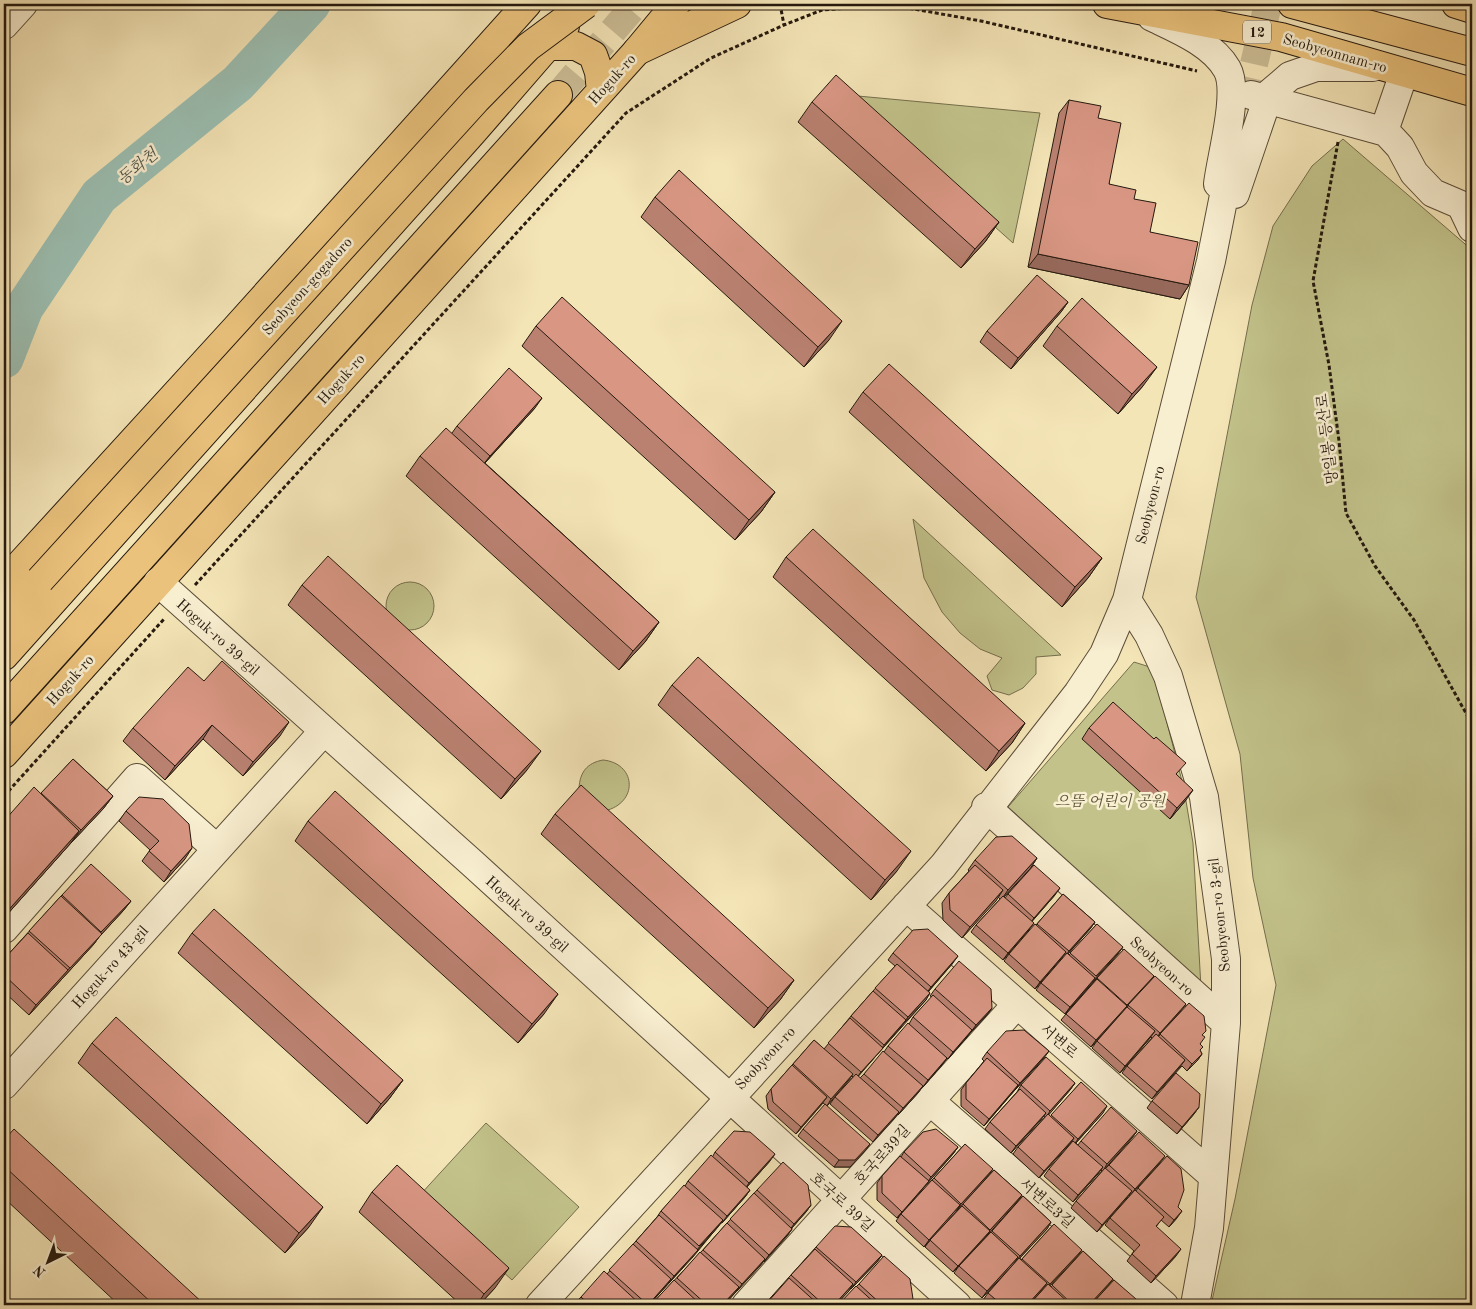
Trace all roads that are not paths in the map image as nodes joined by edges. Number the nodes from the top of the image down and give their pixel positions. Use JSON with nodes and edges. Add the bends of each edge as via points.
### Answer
{"nodes":[{"id":1,"x":23,"y":4,"type":"edge"},
{"id":2,"x":527,"y":4,"type":"edge"},
{"id":3,"x":585,"y":4,"type":"edge"},
{"id":4,"x":676,"y":4,"type":"edge"},
{"id":5,"x":737,"y":4,"type":"edge"},
{"id":6,"x":1107,"y":4,"type":"edge"},
{"id":7,"x":1292,"y":4,"type":"edge"},
{"id":8,"x":1456,"y":4,"type":"edge"},
{"id":9,"x":1472,"y":10,"type":"edge"},
{"id":10,"x":1139,"y":11,"type":"junction"},
{"id":11,"x":4,"y":25,"type":"edge"},
{"id":12,"x":548,"y":46,"type":"junction"},
{"id":13,"x":637,"y":52,"type":"junction"},
{"id":14,"x":1472,"y":52,"type":"edge"},
{"id":15,"x":1395,"y":70,"type":"junction"},
{"id":16,"x":601,"y":91,"type":"junction"},
{"id":17,"x":1472,"y":92,"type":"edge"},
{"id":18,"x":558,"y":95,"type":"tunnel mouth"},
{"id":19,"x":1268,"y":98,"type":"junction"},
{"id":20,"x":1230,"y":104,"type":"junction"},
{"id":21,"x":1385,"y":131,"type":"junction"},
{"id":22,"x":1230,"y":165,"type":"tunnel mouth"},
{"id":23,"x":1472,"y":228,"type":"edge"},
{"id":24,"x":1211,"y":261,"type":"junction"},
{"id":25,"x":330,"y":292,"type":"junction"},
{"id":26,"x":237,"y":327,"type":"junction"},
{"id":27,"x":4,"y":582,"type":"edge"},
{"id":28,"x":158,"y":582,"type":"junction"},
{"id":29,"x":1127,"y":600,"type":"junction"},
{"id":30,"x":4,"y":621,"type":"edge"},
{"id":31,"x":4,"y":656,"type":"edge"},
{"id":32,"x":4,"y":710,"type":"edge"},
{"id":33,"x":323,"y":732,"type":"junction"},
{"id":34,"x":4,"y":754,"type":"edge"},
{"id":35,"x":986,"y":807,"type":"junction"},
{"id":36,"x":217,"y":849,"type":"junction"},
{"id":37,"x":906,"y":906,"type":"junction"},
{"id":38,"x":4,"y":929,"type":"edge"},
{"id":39,"x":1017,"y":1004,"type":"junction"},
{"id":40,"x":1226,"y":1023,"type":"junction"},
{"id":41,"x":4,"y":1085,"type":"edge"},
{"id":42,"x":728,"y":1098,"type":"junction"},
{"id":43,"x":930,"y":1101,"type":"junction"},
{"id":44,"x":1213,"y":1176,"type":"junction"},
{"id":45,"x":840,"y":1201,"type":"junction"},
{"id":46,"x":942,"y":1300,"type":"edge"},
{"id":47,"x":540,"y":1305,"type":"edge"},
{"id":48,"x":746,"y":1305,"type":"edge"},
{"id":49,"x":1164,"y":1305,"type":"edge"},
{"id":50,"x":1195,"y":1305,"type":"edge"}],
"edges":[{"from":1,"to":11,"type":"street"},
{"from":2,"to":26,"type":"main road"},
{"from":3,"to":12,"type":"main road"},
{"from":3,"to":30,"type":"main road","name":"Seobyeon-gogadoro","bridge":true,"via":[[528,47],[476,100]]},
{"from":4,"to":13,"type":"main road","name":"Hoguk-ro"},
{"from":5,"to":13,"type":"main road"},
{"from":6,"to":10,"type":"main road","name":"Seobyeonnam-ro","number":"12"},
{"from":7,"to":14,"type":"main road"},
{"from":8,"to":9,"type":"main road"},
{"from":10,"to":15,"type":"main road","name":"Seobyeonnam-ro","number":"12","via":[[1281,37]]},
{"from":10,"to":20,"type":"street","via":[[1189,35],[1213,53],[1227,69],[1231,82]]},
{"from":12,"to":16,"type":"main road","via":[[576,46],[593,55]]},
{"from":12,"to":25,"type":"main road"},
{"from":13,"to":16,"type":"main road","name":"Hoguk-ro"},
{"from":15,"to":17,"type":"main road","name":"Seobyeonnam-ro","number":"12"},
{"from":15,"to":19,"type":"street","via":[[1356,66],[1316,67],[1290,76]]},
{"from":15,"to":21,"type":"street"},
{"from":16,"to":28,"type":"main road","name":"Hoguk-ro"},
{"from":18,"to":32,"type":"main road","name":"Hoguk-ro"},
{"from":19,"to":20,"type":"street","via":[[1242,95]]},
{"from":19,"to":21,"type":"street"},
{"from":19,"to":24,"type":"street"},
{"from":20,"to":24,"type":"street","via":[[1220,163]]},
{"from":21,"to":23,"type":"street","via":[[1400,147],[1414,173],[1433,193],[1461,205]]},
{"from":22,"to":24,"type":"street","name":"Seobyeon-ro"},
{"from":24,"to":29,"type":"street","name":"Seobyeon-ro"},
{"from":25,"to":26,"type":"main road"},
{"from":25,"to":31,"type":"main road"},
{"from":26,"to":27,"type":"main road"},
{"from":28,"to":33,"type":"street","name":"Hoguk-ro 39-gil"},
{"from":28,"to":34,"type":"main road","name":"Hoguk-ro"},
{"from":29,"to":35,"type":"street","name":"Seobyeon-ro","via":[[1104,654],[1078,692]]},
{"from":29,"to":40,"type":"street","name":"Seobyeon-ro 3-gil","via":[[1149,635],[1168,676],[1204,797],[1226,959]]},
{"from":33,"to":36,"type":"street"},
{"from":33,"to":42,"type":"street","name":"Hoguk-ro 39-gil","via":[[472,863]]},
{"from":35,"to":37,"type":"street","name":"Seobyeon-ro","via":[[943,866]]},
{"from":35,"to":40,"type":"street","name":"Seobyeon-ro"},
{"from":36,"to":38,"type":"street","via":[[137,778]]},
{"from":36,"to":41,"type":"street","name":"Hoguk-ro 43-gil"},
{"from":37,"to":39,"type":"street","name":"서변로"},
{"from":37,"to":42,"type":"street","name":"Seobyeon-ro"},
{"from":39,"to":43,"type":"street","name":"호국로39길"},
{"from":39,"to":44,"type":"street","name":"서변로"},
{"from":40,"to":44,"type":"street","name":"Seobyeon-ro 3-gil"},
{"from":42,"to":45,"type":"street","name":"호국로 39길"},
{"from":42,"to":47,"type":"street","name":"Seobyeon-ro"},
{"from":43,"to":45,"type":"street","name":"호국로39길"},
{"from":43,"to":49,"type":"street","name":"서변로3길"},
{"from":44,"to":50,"type":"street","name":"Seobyeon-ro 3-gil","via":[[1209,1228]]},
{"from":45,"to":46,"type":"street","name":"호국로 39길"},
{"from":45,"to":48,"type":"street","name":"호국로39길"}]}
